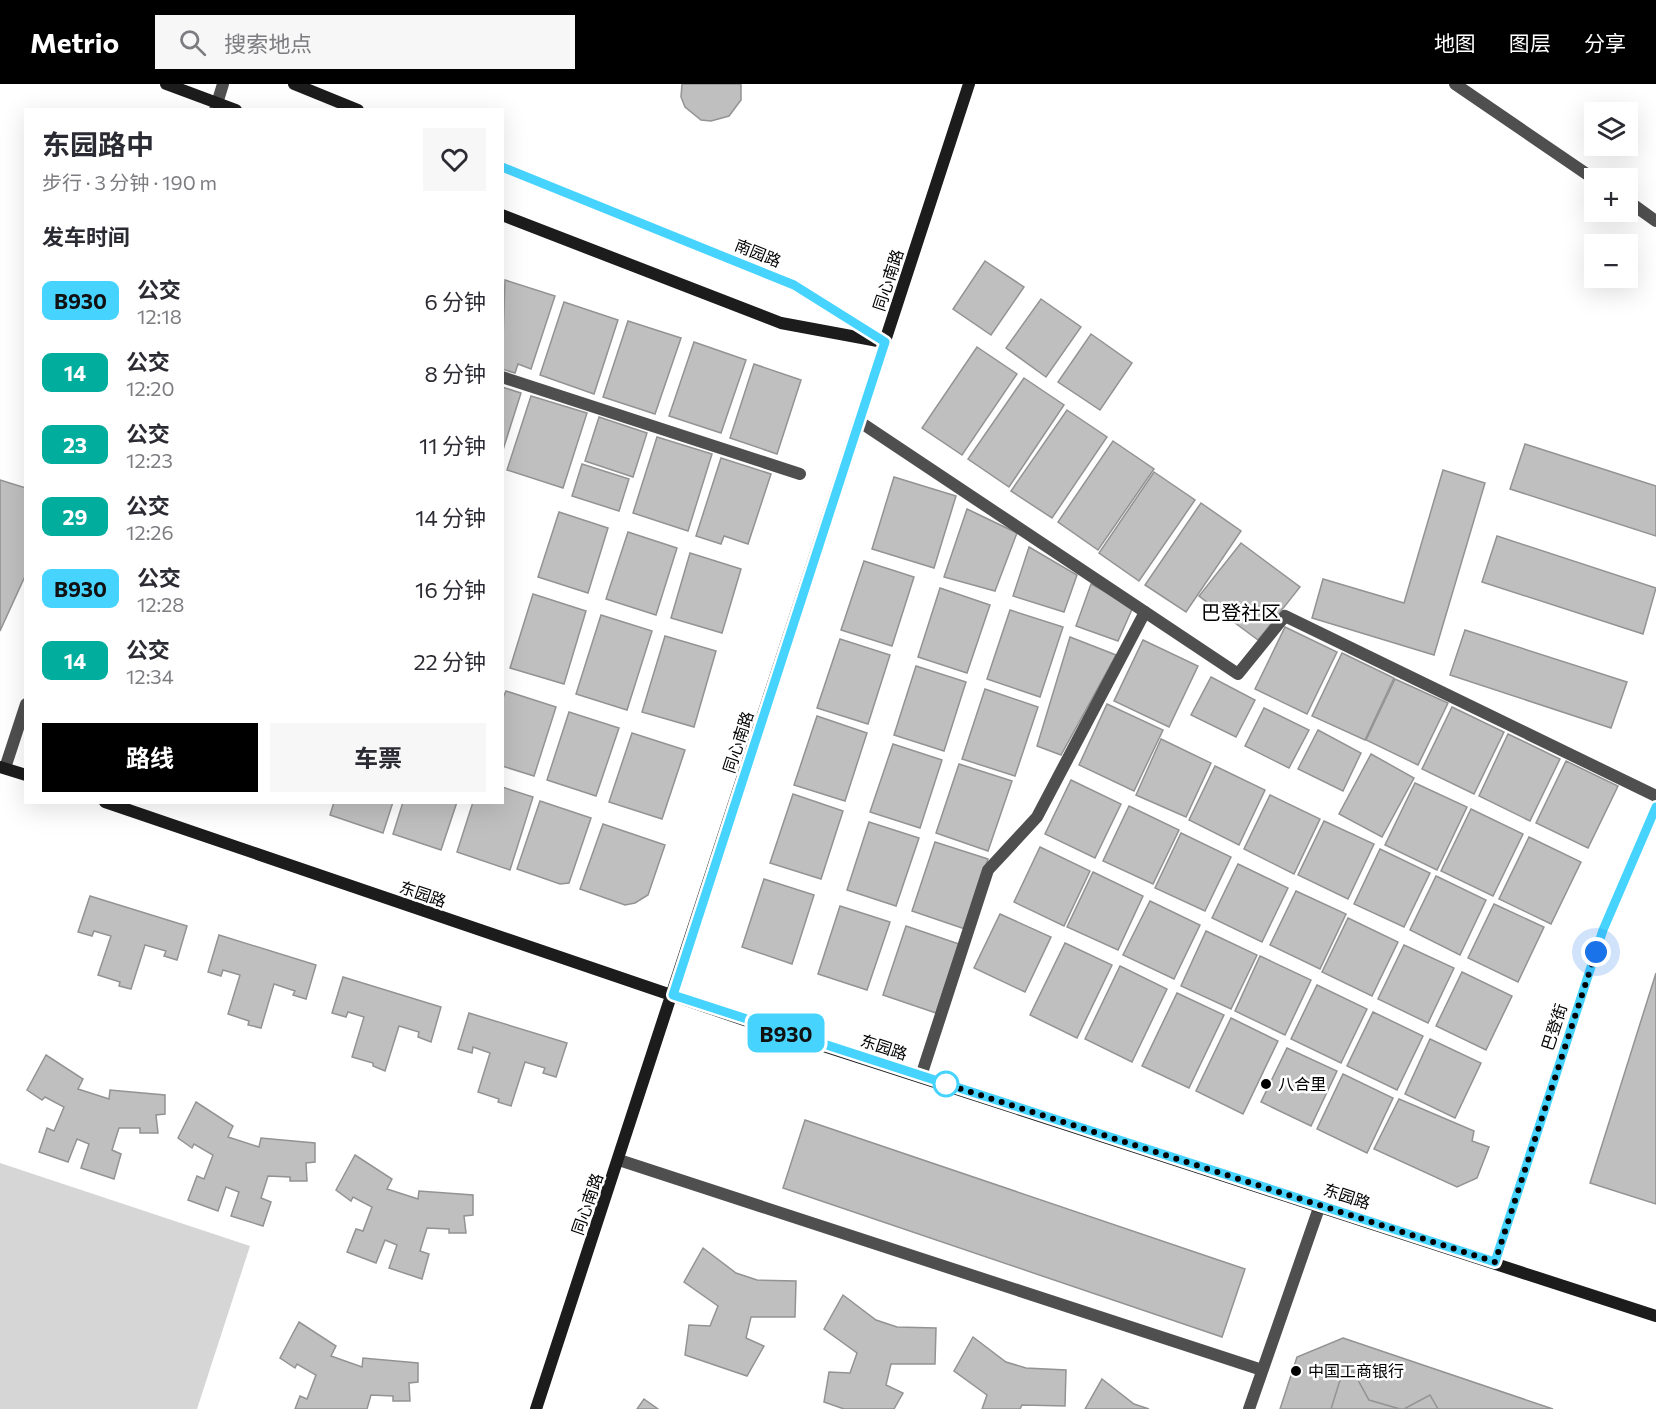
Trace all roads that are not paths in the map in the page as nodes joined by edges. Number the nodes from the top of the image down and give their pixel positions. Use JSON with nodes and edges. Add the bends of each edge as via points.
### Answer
{"nodes":[{"id":1,"x":166,"y":84,"type":"edge"},
{"id":2,"x":223,"y":84,"type":"edge"},
{"id":3,"x":294,"y":84,"type":"edge"},
{"id":4,"x":969,"y":84,"type":"edge"},
{"id":5,"x":1455,"y":84,"type":"edge"},
{"id":6,"x":216,"y":106,"type":"edge"},
{"id":7,"x":353,"y":108,"type":"edge"},
{"id":8,"x":504,"y":168,"type":"edge"},
{"id":9,"x":1584,"y":172,"type":"edge"},
{"id":10,"x":1638,"y":208,"type":"edge"},
{"id":11,"x":504,"y":217,"type":"edge"},
{"id":12,"x":1656,"y":220,"type":"edge"},
{"id":13,"x":885,"y":342,"type":"junction"},
{"id":14,"x":504,"y":378,"type":"edge"},
{"id":15,"x":860,"y":422,"type":"junction"},
{"id":16,"x":801,"y":474,"type":"dead end"},
{"id":17,"x":1145,"y":612,"type":"junction"},
{"id":18,"x":24,"y":709,"type":"edge"},
{"id":19,"x":3,"y":767,"type":"edge"},
{"id":20,"x":24,"y":774,"type":"edge"},
{"id":21,"x":1656,"y":795,"type":"edge"},
{"id":22,"x":111,"y":804,"type":"edge"},
{"id":23,"x":1656,"y":807,"type":"edge"},
{"id":24,"x":673,"y":995,"type":"junction"},
{"id":25,"x":921,"y":1076,"type":"junction"},
{"id":26,"x":619,"y":1160,"type":"junction"},
{"id":27,"x":1320,"y":1205,"type":"junction"},
{"id":28,"x":1495,"y":1262,"type":"junction"},
{"id":29,"x":1656,"y":1316,"type":"edge"},
{"id":30,"x":1262,"y":1370,"type":"junction"},
{"id":31,"x":536,"y":1409,"type":"edge"},
{"id":32,"x":1249,"y":1409,"type":"edge"}],
"edges":[{"from":1,"to":6,"type":"street"},
{"from":2,"to":6,"type":"street"},
{"from":3,"to":7,"type":"street"},
{"from":4,"to":13,"type":"street","name":"同心南路"},
{"from":5,"to":9,"type":"street"},
{"from":8,"to":13,"type":"street","name":"南园路","via":[[794,285]]},
{"from":10,"to":12,"type":"street"},
{"from":11,"to":13,"type":"street","via":[[781,322]]},
{"from":13,"to":15,"type":"street","name":"同心南路"},
{"from":14,"to":16,"type":"street"},
{"from":15,"to":17,"type":"street"},
{"from":15,"to":24,"type":"street","name":"同心南路"},
{"from":17,"to":21,"type":"street","via":[[1238,674],[1285,616]]},
{"from":17,"to":25,"type":"street","via":[[1037,817],[987,870]]},
{"from":18,"to":19,"type":"street"},
{"from":19,"to":20,"type":"street"},
{"from":22,"to":24,"type":"street","name":"东园路"},
{"from":23,"to":28,"type":"street","name":"巴登街","via":[[1603,930]]},
{"from":24,"to":25,"type":"street","name":"东园路"},
{"from":24,"to":26,"type":"street","name":"同心南路"},
{"from":25,"to":27,"type":"street","name":"东园路"},
{"from":26,"to":30,"type":"street"},
{"from":26,"to":31,"type":"street","name":"同心南路"},
{"from":27,"to":28,"type":"street","name":"东园路"},
{"from":27,"to":30,"type":"street"},
{"from":28,"to":29,"type":"street","name":"东园路"},
{"from":30,"to":32,"type":"street"}]}
